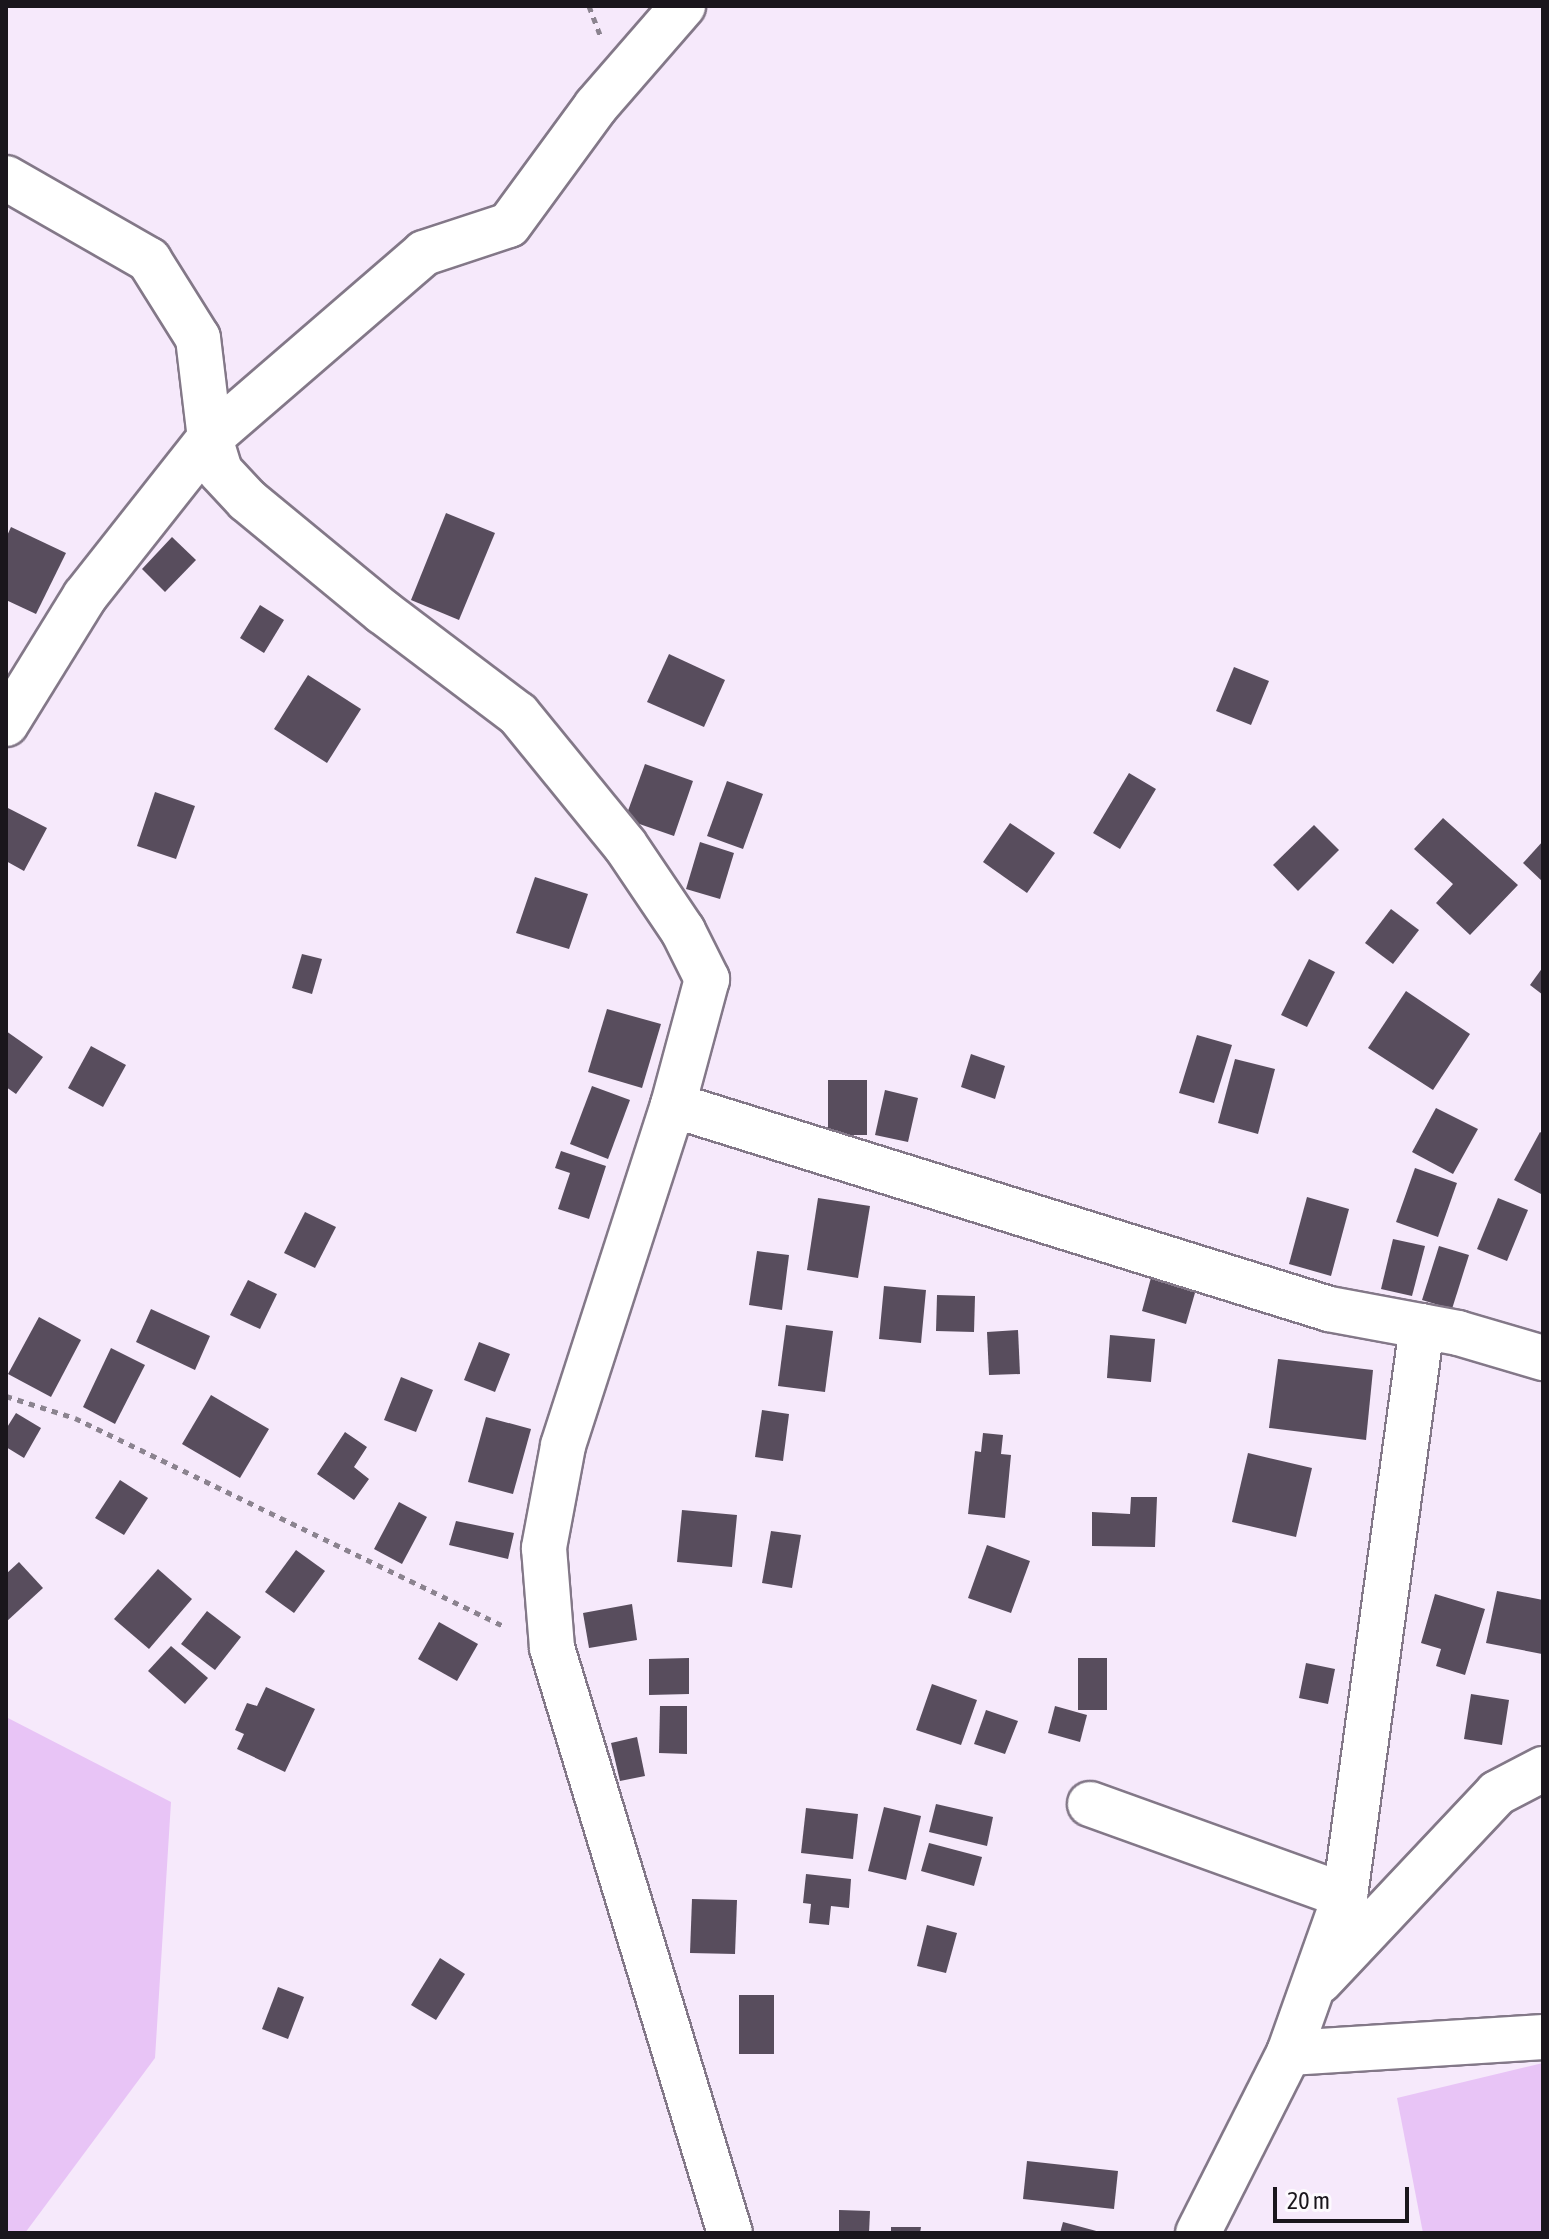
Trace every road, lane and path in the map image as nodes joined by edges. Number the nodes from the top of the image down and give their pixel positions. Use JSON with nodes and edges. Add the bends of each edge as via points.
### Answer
{"nodes":[{"id":1,"x":683,"y":6,"type":"edge"},
{"id":2,"x":6,"y":178,"type":"edge"},
{"id":3,"x":210,"y":438,"type":"junction"},
{"id":4,"x":6,"y":724,"type":"edge"},
{"id":5,"x":673,"y":1105,"type":"junction"},
{"id":6,"x":1422,"y":1326,"type":"junction"},
{"id":7,"x":1543,"y":1358,"type":"edge"},
{"id":8,"x":6,"y":1396,"type":"edge"},
{"id":9,"x":552,"y":1648,"type":"junction"},
{"id":10,"x":1543,"y":1769,"type":"edge"},
{"id":11,"x":1090,"y":1804,"type":"dead end"},
{"id":12,"x":1345,"y":1896,"type":"junction"},
{"id":13,"x":1311,"y":1990,"type":"junction"},
{"id":14,"x":1543,"y":2037,"type":"edge"},
{"id":15,"x":1289,"y":2053,"type":"junction"},
{"id":16,"x":730,"y":2233,"type":"edge"},
{"id":17,"x":1198,"y":2233,"type":"edge"}],
"edges":[{"from":1,"to":3,"type":"street","via":[[596,106],[509,225],[424,253]]},
{"from":2,"to":3,"type":"street","via":[[149,260],[198,338]]},
{"from":3,"to":4,"type":"street","via":[[85,596]]},
{"from":3,"to":5,"type":"street","via":[[220,471],[247,500],[518,714],[625,845],[683,931],[707,979]]},
{"from":5,"to":6,"type":"street","via":[[1329,1309]]},
{"from":5,"to":9,"type":"street","via":[[563,1446],[544,1548]]},
{"from":6,"to":7,"type":"street"},
{"from":6,"to":12,"type":"street"},
{"from":8,"to":9,"type":"path","via":[[75,1418],[297,1530]]},
{"from":9,"to":16,"type":"street"},
{"from":10,"to":13,"type":"street","via":[[1497,1793]]},
{"from":11,"to":12,"type":"street"},
{"from":12,"to":13,"type":"street"},
{"from":13,"to":15,"type":"street"},
{"from":14,"to":15,"type":"street"},
{"from":15,"to":17,"type":"street"}]}
